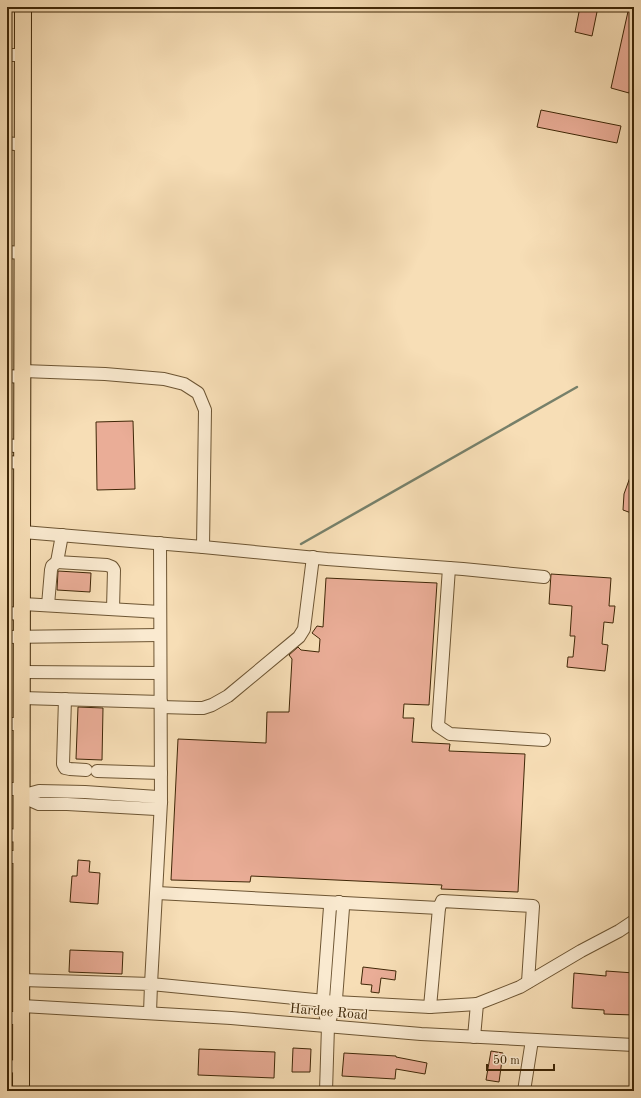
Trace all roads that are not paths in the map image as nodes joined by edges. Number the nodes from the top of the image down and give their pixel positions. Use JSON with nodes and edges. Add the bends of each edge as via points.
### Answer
{"nodes":[{"id":1,"x":23,"y":7,"type":"edge"},
{"id":2,"x":23,"y":54,"type":"junction"},
{"id":3,"x":7,"y":55,"type":"edge"},
{"id":4,"x":7,"y":143,"type":"edge"},
{"id":5,"x":23,"y":145,"type":"junction"},
{"id":6,"x":15,"y":252,"type":"edge"},
{"id":7,"x":17,"y":374,"type":"edge"},
{"id":8,"x":15,"y":454,"type":"edge"},
{"id":9,"x":22,"y":532,"type":"junction"},
{"id":10,"x":62,"y":535,"type":"junction"},
{"id":11,"x":160,"y":543,"type":"junction"},
{"id":12,"x":203,"y":547,"type":"junction"},
{"id":13,"x":313,"y":557,"type":"junction"},
{"id":14,"x":57,"y":562,"type":"junction"},
{"id":15,"x":449,"y":568,"type":"junction"},
{"id":16,"x":544,"y":577,"type":"dead end"},
{"id":17,"x":48,"y":605,"type":"junction"},
{"id":18,"x":113,"y":609,"type":"junction"},
{"id":19,"x":18,"y":610,"type":"edge"},
{"id":20,"x":160,"y":612,"type":"junction"},
{"id":21,"x":160,"y":635,"type":"junction"},
{"id":22,"x":15,"y":637,"type":"edge"},
{"id":23,"x":22,"y":672,"type":"junction"},
{"id":24,"x":160,"y":673,"type":"junction"},
{"id":25,"x":22,"y":698,"type":"junction"},
{"id":26,"x":65,"y":699,"type":"junction"},
{"id":27,"x":161,"y":704,"type":"junction"},
{"id":28,"x":15,"y":724,"type":"edge"},
{"id":29,"x":544,"y":740,"type":"dead end"},
{"id":30,"x":161,"y":773,"type":"junction"},
{"id":31,"x":17,"y":791,"type":"edge"},
{"id":32,"x":161,"y":802,"type":"junction"},
{"id":33,"x":14,"y":835,"type":"edge"},
{"id":34,"x":14,"y":857,"type":"edge"},
{"id":35,"x":157,"y":893,"type":"junction"},
{"id":36,"x":339,"y":902,"type":"junction"},
{"id":37,"x":439,"y":908,"type":"junction"},
{"id":38,"x":634,"y":921,"type":"edge"},
{"id":39,"x":22,"y":980,"type":"junction"},
{"id":40,"x":528,"y":982,"type":"junction"},
{"id":41,"x":151,"y":984,"type":"junction"},
{"id":42,"x":323,"y":1000,"type":"junction"},
{"id":43,"x":335,"y":1002,"type":"junction"},
{"id":44,"x":477,"y":1004,"type":"junction"},
{"id":45,"x":430,"y":1007,"type":"junction"},
{"id":46,"x":150,"y":1013,"type":"junction"},
{"id":47,"x":17,"y":1014,"type":"edge"},
{"id":48,"x":328,"y":1026,"type":"junction"},
{"id":49,"x":474,"y":1037,"type":"junction"},
{"id":50,"x":532,"y":1040,"type":"junction"},
{"id":51,"x":634,"y":1045,"type":"edge"},
{"id":52,"x":14,"y":1066,"type":"edge"},
{"id":53,"x":22,"y":1091,"type":"edge"},
{"id":54,"x":326,"y":1091,"type":"edge"},
{"id":55,"x":524,"y":1091,"type":"edge"}],
"edges":[{"from":1,"to":2,"type":"main road"},
{"from":2,"to":3,"type":"street"},
{"from":2,"to":5,"type":"main road"},
{"from":4,"to":5,"type":"street"},
{"from":5,"to":6,"type":"main road"},
{"from":6,"to":7,"type":"main road"},
{"from":7,"to":8,"type":"main road"},
{"from":7,"to":12,"type":"street","via":[[106,374],[164,379],[184,384],[198,393],[205,410]]},
{"from":8,"to":9,"type":"main road"},
{"from":9,"to":10,"type":"street"},
{"from":9,"to":19,"type":"main road"},
{"from":10,"to":11,"type":"street"},
{"from":10,"to":14,"type":"street"},
{"from":11,"to":12,"type":"street"},
{"from":11,"to":20,"type":"street"},
{"from":12,"to":13,"type":"street"},
{"from":13,"to":15,"type":"street"},
{"from":13,"to":27,"type":"street","via":[[304,629],[299,637],[228,696],[212,705],[196,708]]},
{"from":14,"to":17,"type":"street","via":[[50,570]]},
{"from":14,"to":18,"type":"street","via":[[112,567]]},
{"from":15,"to":16,"type":"street"},
{"from":15,"to":29,"type":"street","via":[[438,726],[450,734]]},
{"from":17,"to":18,"type":"street"},
{"from":17,"to":19,"type":"street"},
{"from":18,"to":20,"type":"street"},
{"from":19,"to":22,"type":"main road"},
{"from":20,"to":21,"type":"street"},
{"from":21,"to":22,"type":"street"},
{"from":21,"to":24,"type":"street"},
{"from":22,"to":23,"type":"main road"},
{"from":23,"to":24,"type":"street"},
{"from":23,"to":25,"type":"main road"},
{"from":24,"to":27,"type":"street"},
{"from":25,"to":26,"type":"street"},
{"from":25,"to":28,"type":"main road"},
{"from":26,"to":27,"type":"street"},
{"from":26,"to":30,"type":"street","via":[[65,768]]},
{"from":27,"to":30,"type":"street"},
{"from":28,"to":31,"type":"main road"},
{"from":30,"to":32,"type":"street"},
{"from":31,"to":32,"type":"street","via":[[39,804],[156,809]]},
{"from":31,"to":33,"type":"main road"},
{"from":32,"to":35,"type":"street"},
{"from":33,"to":34,"type":"main road"},
{"from":34,"to":39,"type":"main road"},
{"from":35,"to":36,"type":"street"},
{"from":35,"to":41,"type":"street"},
{"from":36,"to":37,"type":"street"},
{"from":36,"to":42,"type":"street","via":[[330,907]]},
{"from":36,"to":43,"type":"street","via":[[343,908]]},
{"from":37,"to":40,"type":"street","via":[[442,901],[533,906]]},
{"from":37,"to":45,"type":"street"},
{"from":38,"to":40,"type":"street"},
{"from":39,"to":41,"type":"street"},
{"from":39,"to":47,"type":"main road"},
{"from":40,"to":44,"type":"street"},
{"from":41,"to":42,"type":"street"},
{"from":41,"to":46,"type":"street"},
{"from":42,"to":43,"type":"street"},
{"from":42,"to":48,"type":"street"},
{"from":43,"to":45,"type":"street"},
{"from":43,"to":48,"type":"street"},
{"from":44,"to":45,"type":"street"},
{"from":44,"to":49,"type":"street"},
{"from":46,"to":47,"type":"street","name":"Hardee Road"},
{"from":46,"to":48,"type":"street","name":"Hardee Road"},
{"from":47,"to":52,"type":"main road"},
{"from":48,"to":49,"type":"street","name":"Hardee Road"},
{"from":48,"to":54,"type":"street"},
{"from":49,"to":50,"type":"street","name":"Hardee Road"},
{"from":50,"to":51,"type":"street","name":"Hardee Road"},
{"from":50,"to":55,"type":"street"},
{"from":52,"to":53,"type":"main road"}]}
